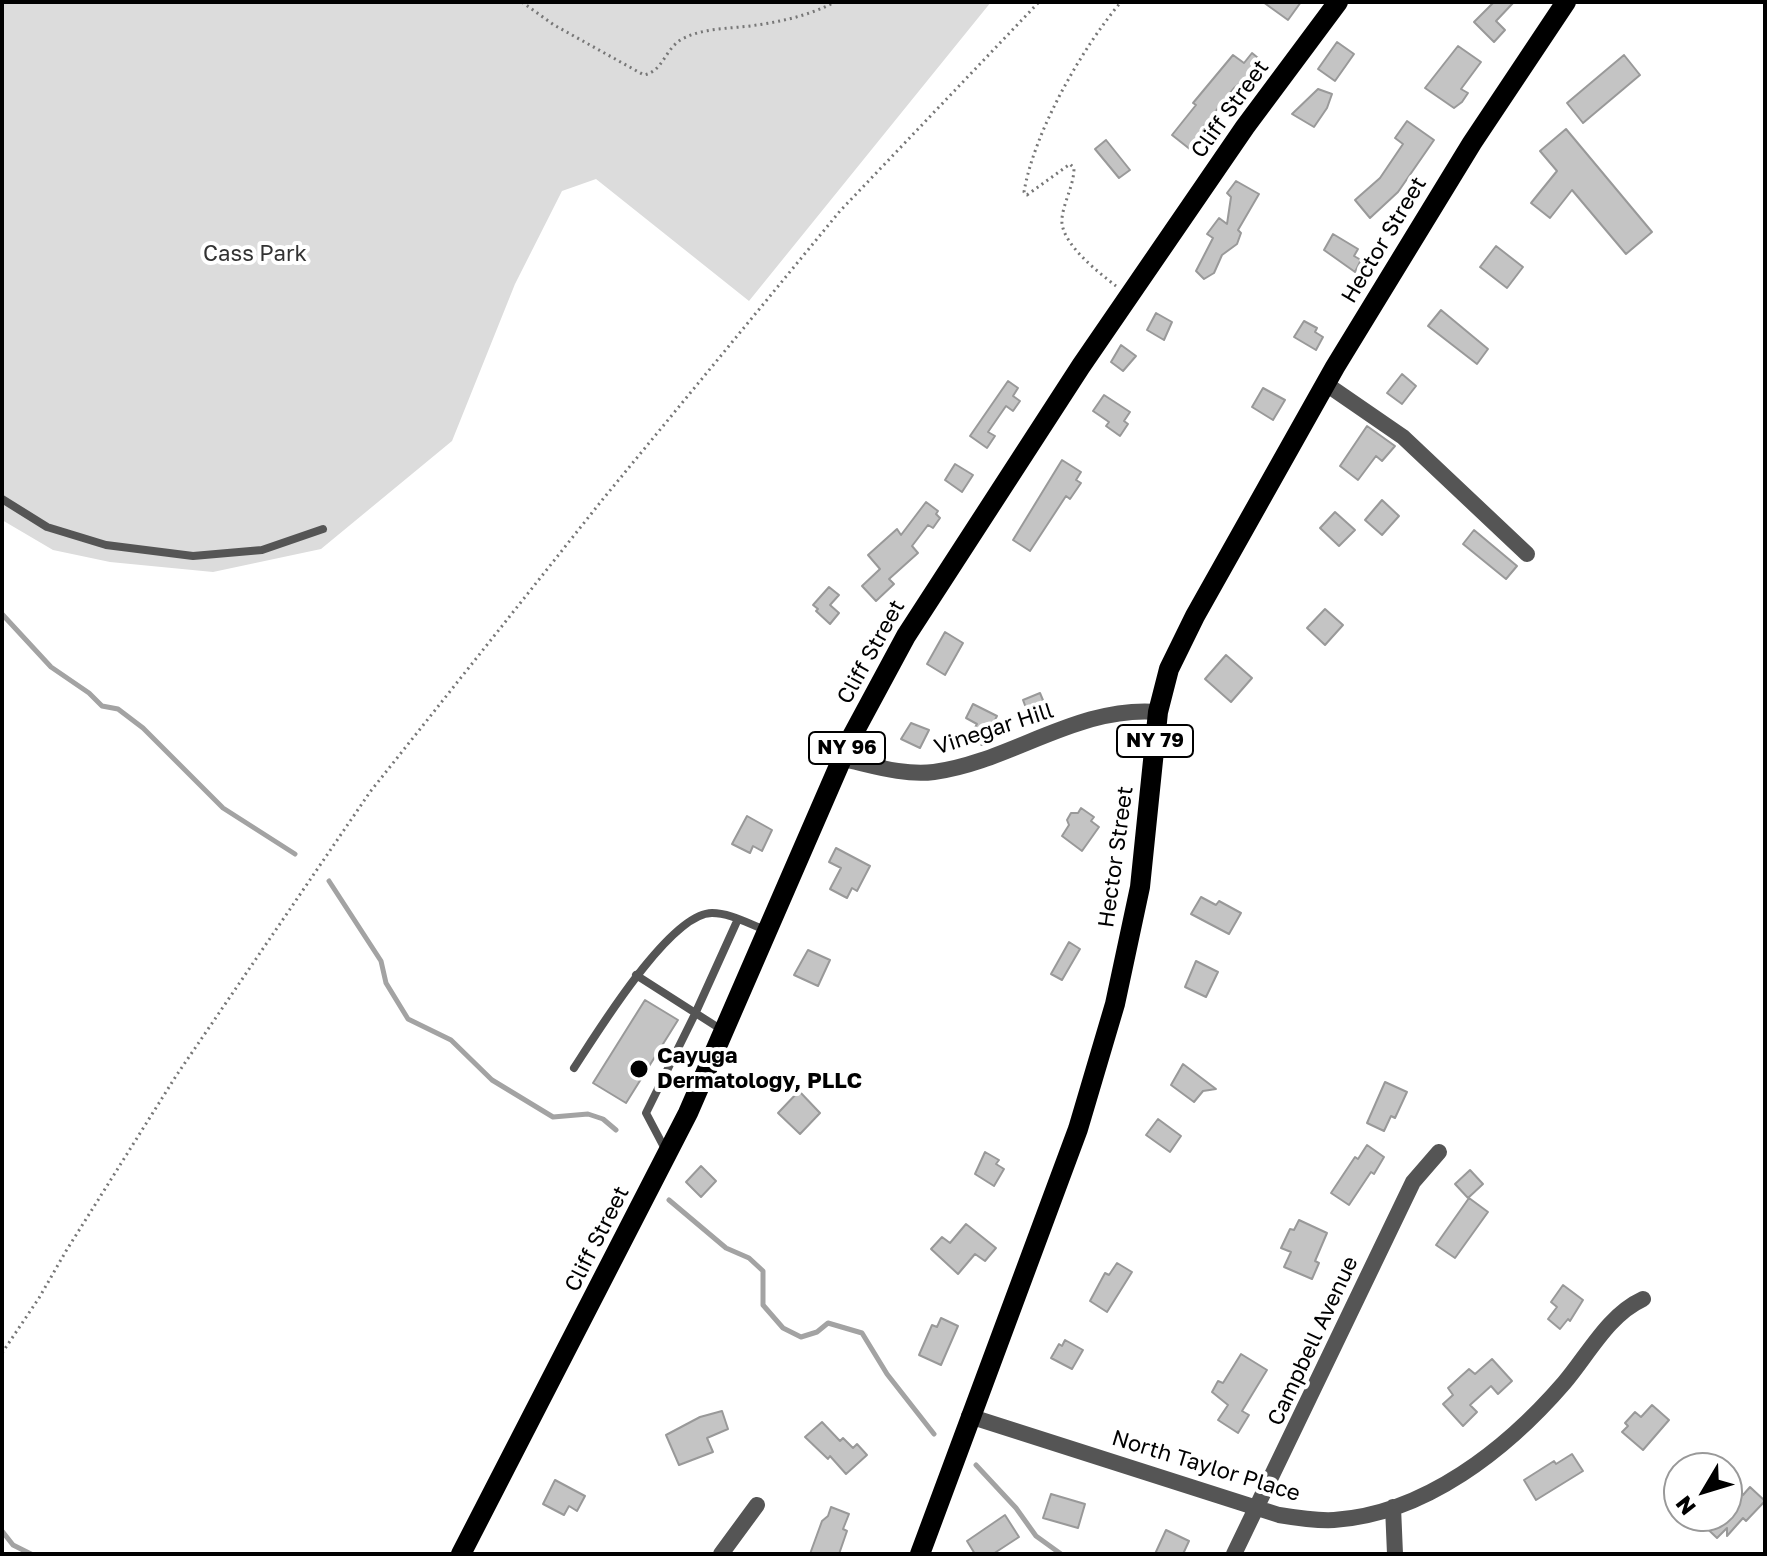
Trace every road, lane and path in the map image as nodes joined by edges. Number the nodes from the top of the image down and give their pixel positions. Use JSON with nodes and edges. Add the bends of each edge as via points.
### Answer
{"nodes":[{"id":1,"x":522,"y":2,"type":"edge"},
{"id":2,"x":835,"y":2,"type":"edge"},
{"id":3,"x":1039,"y":2,"type":"edge"},
{"id":4,"x":1121,"y":2,"type":"edge"},
{"id":5,"x":1338,"y":2,"type":"edge"},
{"id":6,"x":1566,"y":2,"type":"edge"},
{"id":7,"x":1119,"y":288,"type":"dead end"},
{"id":8,"x":1326,"y":384,"type":"junction"},
{"id":9,"x":2,"y":499,"type":"edge"},
{"id":10,"x":323,"y":529,"type":"dead end"},
{"id":11,"x":1527,"y":554,"type":"dead end"},
{"id":12,"x":1158,"y":712,"type":"junction"},
{"id":13,"x":843,"y":759,"type":"junction"},
{"id":14,"x":738,"y":919,"type":"junction"},
{"id":15,"x":766,"y":930,"type":"junction"},
{"id":16,"x":636,"y":975,"type":"junction"},
{"id":17,"x":695,"y":1014,"type":"junction"},
{"id":18,"x":723,"y":1031,"type":"junction"},
{"id":19,"x":574,"y":1068,"type":"dead end"},
{"id":20,"x":1439,"y":1152,"type":"dead end"},
{"id":21,"x":668,"y":1153,"type":"junction"},
{"id":22,"x":1643,"y":1299,"type":"dead end"},
{"id":23,"x":2,"y":1353,"type":"edge"},
{"id":24,"x":969,"y":1416,"type":"junction"},
{"id":25,"x":757,"y":1505,"type":"dead end"},
{"id":26,"x":1393,"y":1507,"type":"junction"},
{"id":27,"x":1255,"y":1509,"type":"junction"},
{"id":28,"x":461,"y":1554,"type":"edge"},
{"id":29,"x":721,"y":1554,"type":"edge"},
{"id":30,"x":920,"y":1554,"type":"edge"},
{"id":31,"x":1234,"y":1554,"type":"edge"},
{"id":32,"x":1395,"y":1554,"type":"edge"}],
"edges":[{"from":1,"to":2,"type":"path","via":[[644,75],[657,70],[666,53],[683,39],[712,29],[803,16]]},
{"from":3,"to":23,"type":"path","via":[[840,211],[370,792],[176,1076]]},
{"from":4,"to":7,"type":"path","via":[[1058,101],[1024,192],[1027,195],[1070,164],[1074,168],[1062,231]]},
{"from":5,"to":13,"type":"main road","name":"Cliff Street","number":"NY 96","via":[[1081,366],[906,636]]},
{"from":6,"to":8,"type":"main road","name":"Hector Street","number":"NY 79","via":[[1456,168]]},
{"from":8,"to":11,"type":"street","via":[[1403,437]]},
{"from":8,"to":12,"type":"main road","name":"Hector Street","number":"NY 79","via":[[1195,616],[1169,669]]},
{"from":9,"to":10,"type":"lane","via":[[47,527],[106,545],[193,556],[262,550]]},
{"from":12,"to":13,"type":"street","name":"Vinegar Hill","via":[[1092,719],[930,773]]},
{"from":12,"to":24,"type":"main road","name":"Hector Street","number":"NY 79","via":[[1140,887],[1115,1004],[1078,1129]]},
{"from":13,"to":15,"type":"main road","name":"Cliff Street","number":"NY 96"},
{"from":14,"to":15,"type":"lane"},
{"from":14,"to":16,"type":"lane","via":[[711,913],[690,921]]},
{"from":14,"to":17,"type":"lane"},
{"from":15,"to":18,"type":"main road","name":"Cliff Street","number":"NY 96"},
{"from":16,"to":17,"type":"lane"},
{"from":16,"to":19,"type":"lane"},
{"from":17,"to":18,"type":"lane"},
{"from":17,"to":21,"type":"lane","via":[[646,1113]]},
{"from":18,"to":21,"type":"main road","name":"Cliff Street","number":"NY 96"},
{"from":20,"to":27,"type":"street","name":"Campbell Avenue","via":[[1413,1182]]},
{"from":21,"to":28,"type":"main road","name":"Cliff Street","number":"NY 96"},
{"from":22,"to":26,"type":"street","name":"North Taylor Place","via":[[1619,1314],[1557,1391],[1508,1439],[1438,1488]]},
{"from":24,"to":27,"type":"street","name":"North Taylor Place"},
{"from":24,"to":30,"type":"main road","name":"Hector Street","number":"NY 79"},
{"from":25,"to":29,"type":"street"},
{"from":26,"to":27,"type":"street","name":"North Taylor Place","via":[[1333,1520]]},
{"from":26,"to":32,"type":"street"},
{"from":27,"to":31,"type":"street","name":"Campbell Avenue"}]}
